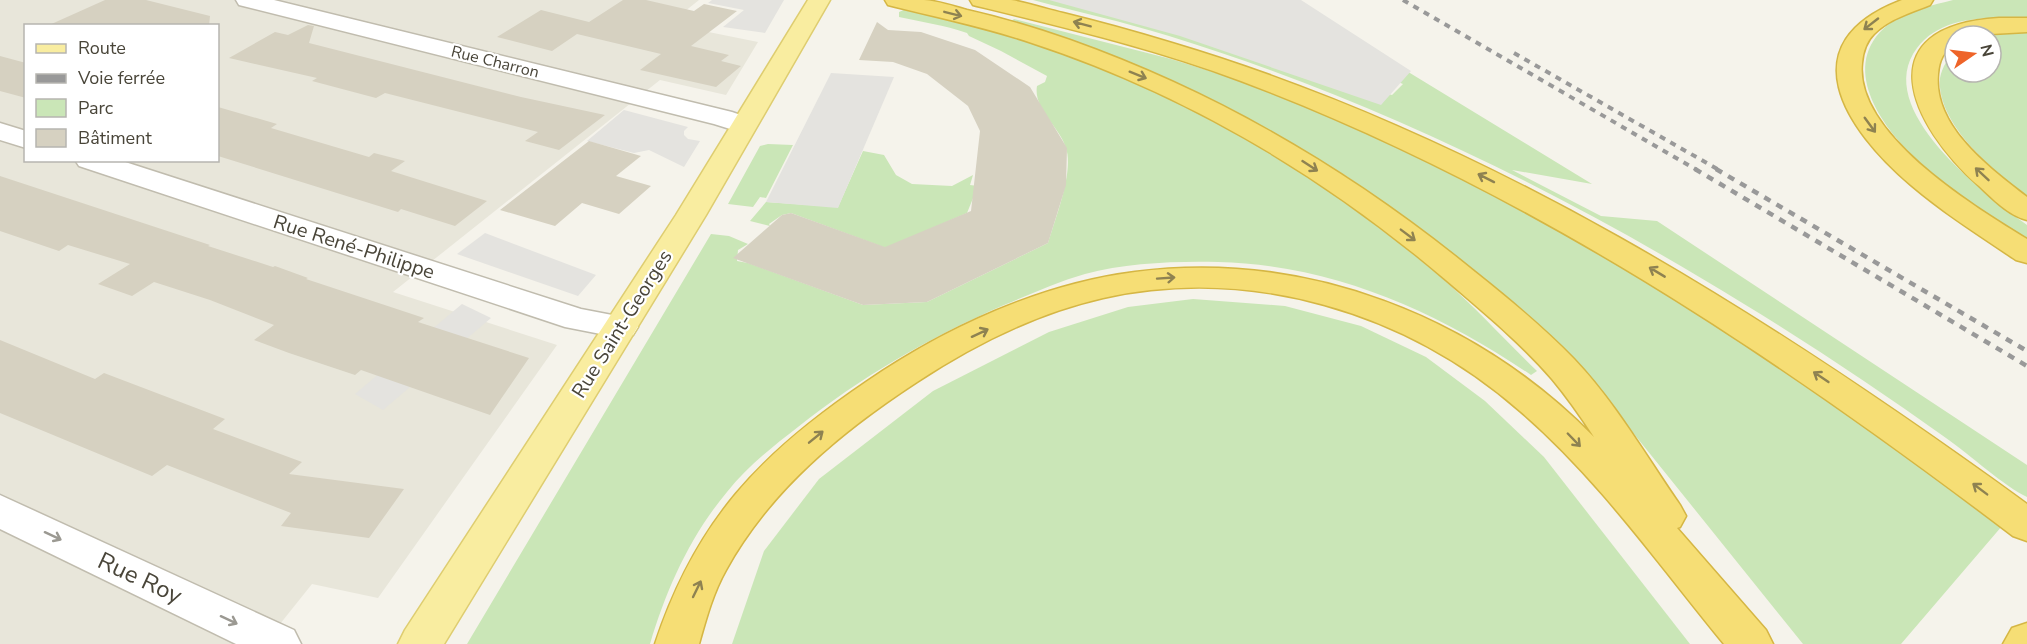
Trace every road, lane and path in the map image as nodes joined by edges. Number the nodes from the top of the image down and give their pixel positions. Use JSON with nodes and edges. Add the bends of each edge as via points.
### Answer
{"nodes":[{"id":1,"x":247,"y":0,"type":"edge"},
{"id":2,"x":819,"y":0,"type":"edge"},
{"id":3,"x":896,"y":0,"type":"edge"},
{"id":4,"x":981,"y":0,"type":"edge"},
{"id":5,"x":1922,"y":0,"type":"edge"},
{"id":6,"x":2027,"y":25,"type":"edge"},
{"id":7,"x":743,"y":125,"type":"junction"},
{"id":8,"x":0,"y":132,"type":"edge"},
{"id":9,"x":24,"y":139,"type":"edge"},
{"id":10,"x":95,"y":162,"type":"edge"},
{"id":11,"x":2027,"y":211,"type":"edge"},
{"id":12,"x":2027,"y":252,"type":"edge"},
{"id":13,"x":621,"y":327,"type":"junction"},
{"id":14,"x":0,"y":511,"type":"edge"},
{"id":15,"x":2027,"y":525,"type":"edge"},
{"id":16,"x":279,"y":644,"type":"edge"},
{"id":17,"x":420,"y":644,"type":"edge"},
{"id":18,"x":678,"y":644,"type":"edge"},
{"id":19,"x":1752,"y":644,"type":"edge"}],
"edges":[{"from":1,"to":7,"type":"street","name":"Rue Charron"},
{"from":2,"to":7,"type":"main road","name":"Rue Saint-Georges"},
{"from":3,"to":19,"type":"highway","one_way":true,"via":[[1043,39],[1164,86],[1289,153],[1424,247],[1500,310],[1573,381]]},
{"from":15,"to":4,"type":"highway","one_way":true,"via":[[1864,406],[1720,311],[1575,225],[1481,176],[1383,130],[1250,76],[1104,30]]},
{"from":5,"to":12,"type":"highway","one_way":true,"via":[[1885,14],[1855,39],[1848,53],[1852,92],[1874,130],[1909,169],[1957,207]]},
{"from":11,"to":6,"type":"highway","one_way":true,"via":[[1984,176],[1951,141],[1932,111],[1924,81],[1929,57],[1948,37],[1978,27]]},
{"from":7,"to":13,"type":"main road","name":"Rue Saint-Georges"},
{"from":8,"to":9,"type":"street"},
{"from":10,"to":13,"type":"street","name":"Rue René-Philippe","via":[[577,319]]},
{"from":13,"to":17,"type":"main road","name":"Rue Saint-Georges"},
{"from":14,"to":16,"type":"street","name":"Rue Roy","one_way":true},
{"from":18,"to":19,"type":"highway","one_way":true,"via":[[704,573],[759,489],[801,449],[876,393],[943,351],[1056,302],[1131,282],[1199,277],[1273,283],[1351,301],[1423,329],[1493,370],[1531,400],[1592,459]]}]}
